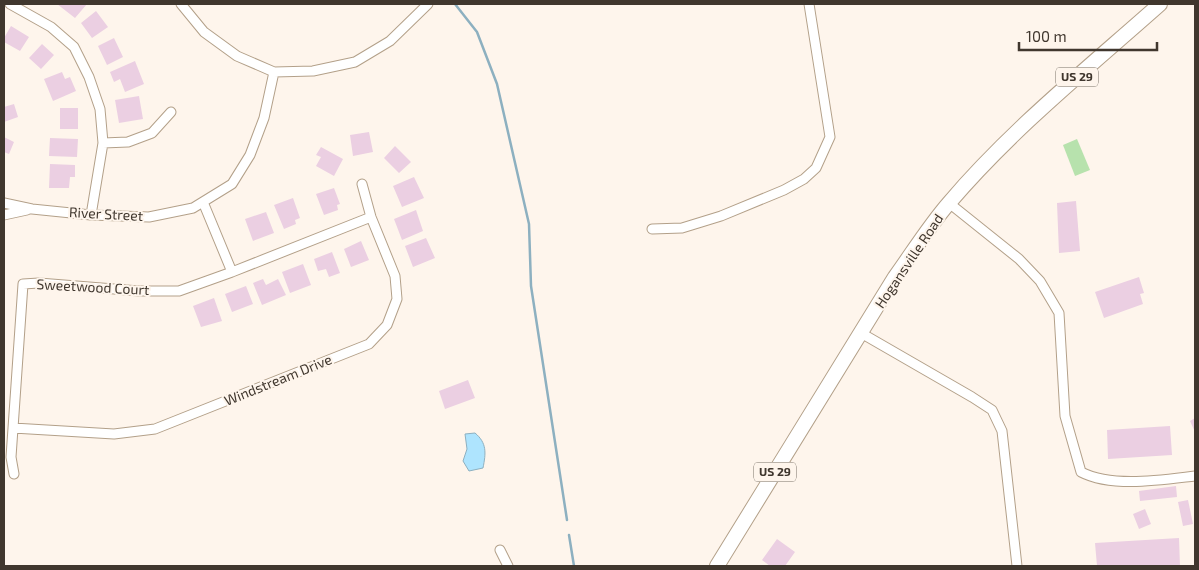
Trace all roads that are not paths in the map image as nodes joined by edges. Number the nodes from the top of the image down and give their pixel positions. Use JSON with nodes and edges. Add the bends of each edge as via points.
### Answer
{"nodes":[{"id":1,"x":10,"y":4,"type":"edge"},
{"id":2,"x":181,"y":4,"type":"edge"},
{"id":3,"x":428,"y":4,"type":"edge"},
{"id":4,"x":809,"y":4,"type":"edge"},
{"id":5,"x":1160,"y":4,"type":"edge"},
{"id":6,"x":274,"y":72,"type":"junction"},
{"id":7,"x":171,"y":112,"type":"dead end"},
{"id":8,"x":103,"y":143,"type":"junction"},
{"id":9,"x":362,"y":184,"type":"dead end"},
{"id":10,"x":203,"y":202,"type":"junction"},
{"id":11,"x":4,"y":203,"type":"edge"},
{"id":12,"x":949,"y":203,"type":"junction"},
{"id":13,"x":32,"y":209,"type":"junction"},
{"id":14,"x":91,"y":214,"type":"junction"},
{"id":15,"x":4,"y":215,"type":"edge"},
{"id":16,"x":371,"y":217,"type":"junction"},
{"id":17,"x":652,"y":229,"type":"dead end"},
{"id":18,"x":232,"y":272,"type":"junction"},
{"id":19,"x":861,"y":333,"type":"junction"},
{"id":20,"x":13,"y":428,"type":"junction"},
{"id":21,"x":14,"y":474,"type":"dead end"},
{"id":22,"x":1195,"y":476,"type":"edge"},
{"id":23,"x":500,"y":550,"type":"dead end"},
{"id":24,"x":508,"y":566,"type":"edge"},
{"id":25,"x":717,"y":566,"type":"edge"},
{"id":26,"x":1017,"y":566,"type":"edge"}],
"edges":[{"from":1,"to":8,"type":"street","via":[[51,27],[74,48],[100,109]]},
{"from":2,"to":6,"type":"street","via":[[204,32],[236,56]]},
{"from":3,"to":6,"type":"street","via":[[390,41],[354,62],[313,71]]},
{"from":4,"to":17,"type":"street","via":[[830,137],[816,168],[784,190],[721,216],[682,228]]},
{"from":5,"to":12,"type":"main road","name":"Hogansville Road","number":"US 29","via":[[1036,114]]},
{"from":6,"to":10,"type":"street","name":"River Street","via":[[264,118],[250,155],[232,184]]},
{"from":7,"to":8,"type":"street","via":[[152,133],[128,142]]},
{"from":8,"to":14,"type":"street"},
{"from":9,"to":16,"type":"street","name":"Windstream Drive"},
{"from":10,"to":14,"type":"street","name":"River Street","via":[[193,208],[149,217]]},
{"from":10,"to":18,"type":"street"},
{"from":11,"to":13,"type":"street","name":"River Street"},
{"from":12,"to":19,"type":"main road","name":"Hogansville Road","number":"US 29","via":[[917,245]]},
{"from":12,"to":22,"type":"street","via":[[1020,259],[1040,281],[1059,313],[1065,416],[1081,472],[1090,477],[1117,481]]},
{"from":13,"to":14,"type":"street","name":"River Street"},
{"from":13,"to":15,"type":"street","name":"River Street"},
{"from":16,"to":18,"type":"street","name":"Sweetwood Court"},
{"from":16,"to":20,"type":"street","name":"Windstream Drive","via":[[395,276],[397,299],[387,326],[369,344],[155,429],[114,434]]},
{"from":18,"to":20,"type":"street","name":"Sweetwood Court","via":[[179,291],[23,284]]},
{"from":19,"to":25,"type":"main road","name":"Hogansville Road","number":"US 29"},
{"from":19,"to":26,"type":"street","via":[[992,410],[1002,431]]},
{"from":20,"to":21,"type":"street","name":"Sweetwood Court","via":[[11,457]]},
{"from":23,"to":24,"type":"street"}]}
